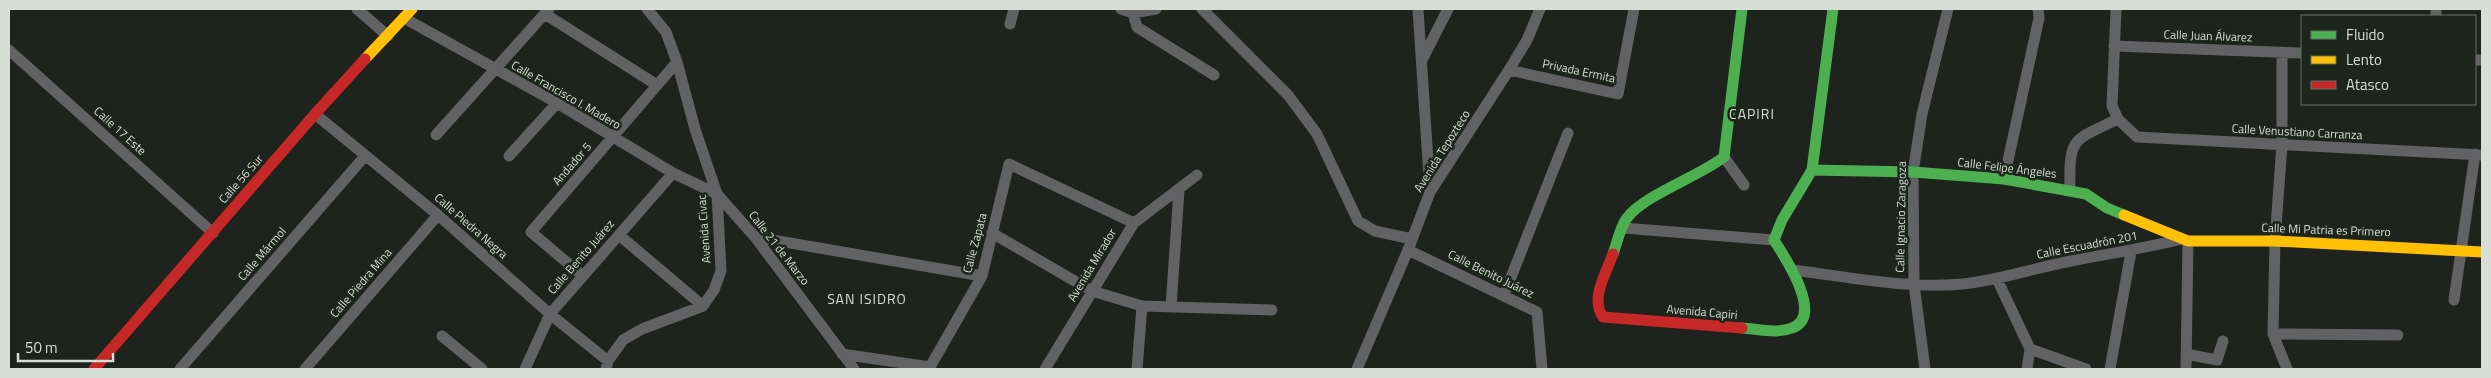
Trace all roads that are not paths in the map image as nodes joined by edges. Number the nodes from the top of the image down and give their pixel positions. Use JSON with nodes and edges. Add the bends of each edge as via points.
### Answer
{"nodes":[{"id":1,"x":357,"y":9,"type":"edge"},
{"id":2,"x":412,"y":9,"type":"edge"},
{"id":3,"x":647,"y":9,"type":"edge"},
{"id":4,"x":1014,"y":9,"type":"edge"},
{"id":5,"x":1122,"y":9,"type":"edge"},
{"id":6,"x":1156,"y":9,"type":"edge"},
{"id":7,"x":1202,"y":9,"type":"edge"},
{"id":8,"x":1418,"y":9,"type":"edge"},
{"id":9,"x":1448,"y":9,"type":"edge"},
{"id":10,"x":1540,"y":9,"type":"edge"},
{"id":11,"x":1634,"y":9,"type":"edge"},
{"id":12,"x":1742,"y":9,"type":"edge"},
{"id":13,"x":1833,"y":9,"type":"edge"},
{"id":14,"x":1948,"y":9,"type":"edge"},
{"id":15,"x":2038,"y":9,"type":"edge"},
{"id":16,"x":2116,"y":9,"type":"edge"},
{"id":17,"x":547,"y":11,"type":"edge"},
{"id":18,"x":1133,"y":13,"type":"junction"},
{"id":19,"x":404,"y":18,"type":"junction"},
{"id":20,"x":1010,"y":24,"type":"dead end"},
{"id":21,"x":388,"y":36,"type":"junction"},
{"id":22,"x":2114,"y":46,"type":"junction"},
{"id":23,"x":9,"y":50,"type":"edge"},
{"id":24,"x":2282,"y":52,"type":"junction"},
{"id":25,"x":2301,"y":53,"type":"edge"},
{"id":26,"x":1422,"y":60,"type":"junction"},
{"id":27,"x":677,"y":62,"type":"junction"},
{"id":28,"x":494,"y":70,"type":"junction"},
{"id":29,"x":1510,"y":70,"type":"junction"},
{"id":30,"x":1214,"y":75,"type":"dead end"},
{"id":31,"x":658,"y":85,"type":"junction"},
{"id":32,"x":557,"y":103,"type":"junction"},
{"id":33,"x":315,"y":114,"type":"junction"},
{"id":34,"x":2118,"y":120,"type":"junction"},
{"id":35,"x":436,"y":134,"type":"dead end"},
{"id":36,"x":1568,"y":134,"type":"dead end"},
{"id":37,"x":613,"y":138,"type":"junction"},
{"id":38,"x":2282,"y":144,"type":"junction"},
{"id":39,"x":2479,"y":155,"type":"edge"},
{"id":40,"x":365,"y":156,"type":"junction"},
{"id":41,"x":509,"y":156,"type":"dead end"},
{"id":42,"x":1724,"y":157,"type":"junction"},
{"id":43,"x":1812,"y":170,"type":"junction"},
{"id":44,"x":1913,"y":172,"type":"junction"},
{"id":45,"x":673,"y":173,"type":"junction"},
{"id":46,"x":1197,"y":175,"type":"dead end"},
{"id":47,"x":2004,"y":179,"type":"junction"},
{"id":48,"x":1744,"y":185,"type":"dead end"},
{"id":49,"x":1179,"y":190,"type":"junction"},
{"id":50,"x":2070,"y":190,"type":"junction"},
{"id":51,"x":1430,"y":192,"type":"junction"},
{"id":52,"x":717,"y":194,"type":"junction"},
{"id":53,"x":438,"y":215,"type":"junction"},
{"id":54,"x":1134,"y":223,"type":"junction"},
{"id":55,"x":1623,"y":228,"type":"junction"},
{"id":56,"x":213,"y":233,"type":"junction"},
{"id":57,"x":992,"y":233,"type":"junction"},
{"id":58,"x":619,"y":235,"type":"junction"},
{"id":59,"x":755,"y":237,"type":"junction"},
{"id":60,"x":1774,"y":240,"type":"junction"},
{"id":61,"x":2185,"y":240,"type":"junction"},
{"id":62,"x":2275,"y":241,"type":"junction"},
{"id":63,"x":1410,"y":244,"type":"junction"},
{"id":64,"x":2463,"y":250,"type":"junction"},
{"id":65,"x":2131,"y":252,"type":"junction"},
{"id":66,"x":2482,"y":252,"type":"edge"},
{"id":67,"x":1793,"y":270,"type":"junction"},
{"id":68,"x":583,"y":276,"type":"junction"},
{"id":69,"x":982,"y":276,"type":"junction"},
{"id":70,"x":1997,"y":278,"type":"junction"},
{"id":71,"x":1914,"y":284,"type":"junction"},
{"id":72,"x":1092,"y":291,"type":"junction"},
{"id":73,"x":1504,"y":295,"type":"junction"},
{"id":74,"x":2454,"y":300,"type":"dead end"},
{"id":75,"x":703,"y":306,"type":"junction"},
{"id":76,"x":1142,"y":306,"type":"junction"},
{"id":77,"x":1171,"y":307,"type":"junction"},
{"id":78,"x":1272,"y":310,"type":"dead end"},
{"id":79,"x":550,"y":314,"type":"junction"},
{"id":80,"x":2273,"y":334,"type":"junction"},
{"id":81,"x":2398,"y":335,"type":"dead end"},
{"id":82,"x":442,"y":336,"type":"dead end"},
{"id":83,"x":2223,"y":341,"type":"dead end"},
{"id":84,"x":2030,"y":349,"type":"junction"},
{"id":85,"x":842,"y":354,"type":"junction"},
{"id":86,"x":2186,"y":354,"type":"junction"},
{"id":87,"x":607,"y":365,"type":"edge"},
{"id":88,"x":308,"y":366,"type":"edge"},
{"id":89,"x":1361,"y":368,"type":"edge"},
{"id":90,"x":94,"y":369,"type":"edge"},
{"id":91,"x":180,"y":369,"type":"edge"},
{"id":92,"x":320,"y":369,"type":"edge"},
{"id":93,"x":482,"y":369,"type":"edge"},
{"id":94,"x":525,"y":369,"type":"edge"},
{"id":95,"x":854,"y":369,"type":"edge"},
{"id":96,"x":1045,"y":369,"type":"edge"},
{"id":97,"x":1137,"y":369,"type":"edge"},
{"id":98,"x":1542,"y":369,"type":"edge"},
{"id":99,"x":1925,"y":369,"type":"edge"},
{"id":100,"x":2027,"y":369,"type":"edge"},
{"id":101,"x":2086,"y":369,"type":"edge"},
{"id":102,"x":2110,"y":369,"type":"edge"},
{"id":103,"x":2186,"y":369,"type":"edge"},
{"id":104,"x":2287,"y":369,"type":"edge"}],
"edges":[{"from":1,"to":21,"type":"street"},
{"from":2,"to":19,"type":"street","name":"Calle 56 Sur"},
{"from":3,"to":27,"type":"street","name":"Avenida Civac","via":[[666,32]]},
{"from":4,"to":20,"type":"street"},
{"from":5,"to":18,"type":"street"},
{"from":6,"to":18,"type":"street"},
{"from":7,"to":63,"type":"street","name":"Calle Benito Juárez","via":[[1288,94],[1317,134],[1358,221]]},
{"from":8,"to":26,"type":"street"},
{"from":9,"to":26,"type":"street"},
{"from":10,"to":29,"type":"street","name":"Avenida Tepozteco"},
{"from":11,"to":29,"type":"street","name":"Privada Ermita","via":[[1618,94]]},
{"from":12,"to":42,"type":"street"},
{"from":13,"to":43,"type":"street"},
{"from":14,"to":44,"type":"street","name":"Calle Ignacio Zaragoza","via":[[1930,76]]},
{"from":15,"to":47,"type":"street","via":[[2039,18]]},
{"from":16,"to":22,"type":"street"},
{"from":17,"to":28,"type":"street"},
{"from":17,"to":31,"type":"street"},
{"from":18,"to":30,"type":"street","via":[[1137,27]]},
{"from":19,"to":21,"type":"street","name":"Calle 56 Sur"},
{"from":19,"to":28,"type":"street","name":"Calle Francisco I. Madero"},
{"from":21,"to":33,"type":"street","name":"Calle 56 Sur"},
{"from":22,"to":24,"type":"street","name":"Calle Juan Álvarez"},
{"from":22,"to":34,"type":"street","via":[[2112,106]]},
{"from":23,"to":56,"type":"street","name":"Calle 17 Este"},
{"from":24,"to":25,"type":"street","name":"Calle Juan Álvarez"},
{"from":24,"to":38,"type":"street"},
{"from":26,"to":51,"type":"street"},
{"from":27,"to":31,"type":"street","name":"Andador 5"},
{"from":27,"to":52,"type":"street","name":"Avenida Civac"},
{"from":28,"to":32,"type":"street","name":"Calle Francisco I. Madero"},
{"from":28,"to":35,"type":"street"},
{"from":29,"to":51,"type":"street","name":"Avenida Tepozteco"},
{"from":31,"to":37,"type":"street","name":"Andador 5"},
{"from":32,"to":37,"type":"street","name":"Calle Francisco I. Madero"},
{"from":32,"to":41,"type":"street"},
{"from":33,"to":40,"type":"street","name":"Calle Piedra Negra"},
{"from":33,"to":56,"type":"street","name":"Calle 56 Sur"},
{"from":34,"to":38,"type":"street","name":"Calle Venustiano Carranza","via":[[2137,137]]},
{"from":34,"to":50,"type":"street","via":[[2079,138],[2070,156]]},
{"from":36,"to":73,"type":"street"},
{"from":37,"to":45,"type":"street","name":"Calle Francisco I. Madero"},
{"from":37,"to":68,"type":"street","name":"Andador 5","via":[[531,232]]},
{"from":38,"to":39,"type":"street","name":"Calle Venustiano Carranza"},
{"from":38,"to":62,"type":"street"},
{"from":39,"to":64,"type":"street"},
{"from":40,"to":53,"type":"street","name":"Calle Piedra Negra"},
{"from":40,"to":91,"type":"street","name":"Calle Mármol"},
{"from":42,"to":48,"type":"street"},
{"from":42,"to":55,"type":"street","name":"Avenida Capiri","via":[[1710,168],[1635,208]]},
{"from":43,"to":44,"type":"street","name":"Calle Felipe Ángeles"},
{"from":43,"to":60,"type":"street","via":[[1782,220]]},
{"from":44,"to":47,"type":"street","name":"Calle Felipe Ángeles"},
{"from":44,"to":71,"type":"street","name":"Calle Ignacio Zaragoza"},
{"from":45,"to":52,"type":"street","name":"Calle Francisco I. Madero"},
{"from":45,"to":58,"type":"street","name":"Calle Benito Juárez"},
{"from":46,"to":49,"type":"street","name":"Avenida Mirador"},
{"from":47,"to":50,"type":"street","name":"Calle Felipe Ángeles"},
{"from":49,"to":54,"type":"street","name":"Avenida Mirador"},
{"from":49,"to":77,"type":"street"},
{"from":50,"to":61,"type":"street","name":"Calle Felipe Ángeles","via":[[2086,194],[2107,208]]},
{"from":51,"to":63,"type":"street","name":"Avenida Tepozteco"},
{"from":52,"to":59,"type":"street","name":"Calle 21 de Marzo"},
{"from":52,"to":75,"type":"street","name":"Avenida Civac","via":[[721,271]]},
{"from":53,"to":79,"type":"street","name":"Calle Piedra Negra"},
{"from":53,"to":88,"type":"street","name":"Calle Piedra Mina"},
{"from":54,"to":57,"type":"street","name":"Calle Zapata","via":[[1009,164]]},
{"from":54,"to":72,"type":"street","name":"Avenida Mirador"},
{"from":55,"to":60,"type":"street"},
{"from":55,"to":67,"type":"street","name":"Avenida Capiri","via":[[1597,299],[1597,309],[1603,317],[1782,331],[1796,327],[1804,314],[1804,300]]},
{"from":56,"to":90,"type":"street","name":"Calle 56 Sur"},
{"from":57,"to":69,"type":"street","name":"Calle Zapata"},
{"from":57,"to":72,"type":"street"},
{"from":58,"to":68,"type":"street","name":"Calle Benito Juárez"},
{"from":58,"to":75,"type":"street"},
{"from":59,"to":69,"type":"street"},
{"from":59,"to":85,"type":"street","name":"Calle 21 de Marzo"},
{"from":60,"to":67,"type":"street","name":"Avenida Capiri"},
{"from":61,"to":62,"type":"street","name":"Calle Mi Patria es Primero"},
{"from":61,"to":65,"type":"street","name":"Calle Escuadrón 201"},
{"from":61,"to":86,"type":"street"},
{"from":62,"to":64,"type":"street","name":"Calle Mi Patria es Primero"},
{"from":62,"to":80,"type":"street"},
{"from":63,"to":73,"type":"street","name":"Calle Benito Juárez"},
{"from":63,"to":89,"type":"street","name":"Avenida Tepozteco"},
{"from":64,"to":66,"type":"street","name":"Calle Mi Patria es Primero"},
{"from":64,"to":74,"type":"street"},
{"from":65,"to":70,"type":"street","name":"Calle Escuadrón 201","via":[[2070,261]]},
{"from":65,"to":102,"type":"street"},
{"from":67,"to":71,"type":"street"},
{"from":68,"to":79,"type":"street","name":"Calle Benito Juárez"},
{"from":69,"to":85,"type":"street","name":"Calle Zapata","via":[[930,366]]},
{"from":70,"to":71,"type":"street","via":[[1962,284]]},
{"from":70,"to":84,"type":"street"},
{"from":71,"to":99,"type":"street","name":"Calle Ignacio Zaragoza"},
{"from":72,"to":76,"type":"street"},
{"from":72,"to":96,"type":"street","name":"Avenida Mirador"},
{"from":73,"to":98,"type":"street","name":"Calle Benito Juárez","via":[[1537,312]]},
{"from":75,"to":87,"type":"street","via":[[642,329],[623,340]]},
{"from":76,"to":77,"type":"street"},
{"from":76,"to":97,"type":"street"},
{"from":77,"to":78,"type":"street"},
{"from":79,"to":87,"type":"street","name":"Calle Piedra Negra"},
{"from":79,"to":94,"type":"street","name":"Calle Benito Juárez"},
{"from":80,"to":81,"type":"street"},
{"from":80,"to":104,"type":"street"},
{"from":82,"to":93,"type":"street"},
{"from":83,"to":86,"type":"street","via":[[2217,360]]},
{"from":84,"to":100,"type":"street"},
{"from":84,"to":101,"type":"street"},
{"from":85,"to":95,"type":"street","name":"Calle 21 de Marzo"},
{"from":86,"to":103,"type":"street"},
{"from":88,"to":92,"type":"street"}]}
